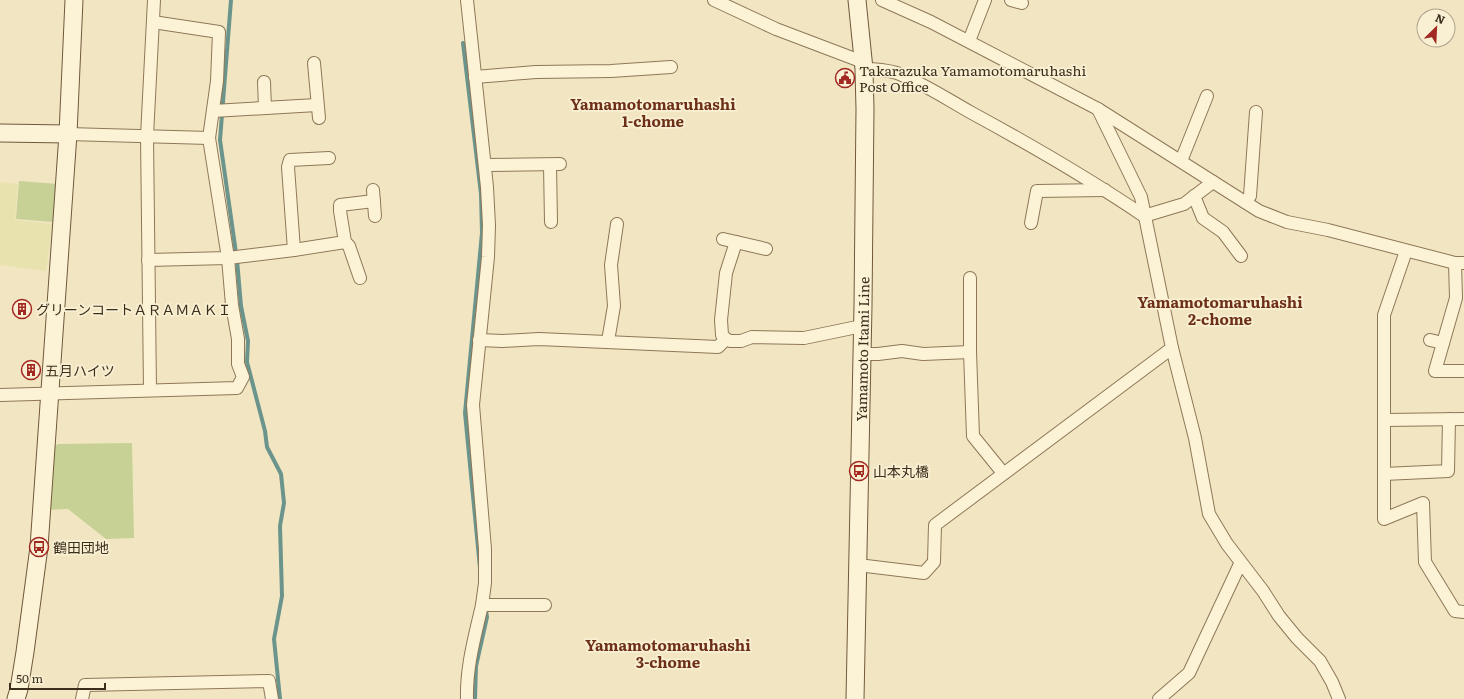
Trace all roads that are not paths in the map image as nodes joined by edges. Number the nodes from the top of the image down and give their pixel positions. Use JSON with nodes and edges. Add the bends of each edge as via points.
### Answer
{"nodes":[{"id":1,"x":74,"y":0,"type":"edge"},
{"id":2,"x":154,"y":0,"type":"edge"},
{"id":3,"x":467,"y":0,"type":"edge"},
{"id":4,"x":714,"y":0,"type":"edge"},
{"id":5,"x":857,"y":0,"type":"edge"},
{"id":6,"x":882,"y":0,"type":"edge"},
{"id":7,"x":985,"y":0,"type":"edge"},
{"id":8,"x":153,"y":22,"type":"junction"},
{"id":9,"x":969,"y":42,"type":"junction"},
{"id":10,"x":314,"y":63,"type":"dead end"},
{"id":11,"x":671,"y":66,"type":"dead end"},
{"id":12,"x":864,"y":66,"type":"junction"},
{"id":13,"x":475,"y":77,"type":"junction"},
{"id":14,"x":264,"y":82,"type":"dead end"},
{"id":15,"x":1207,"y":96,"type":"dead end"},
{"id":16,"x":317,"y":105,"type":"junction"},
{"id":17,"x":265,"y":108,"type":"junction"},
{"id":18,"x":1098,"y":109,"type":"junction"},
{"id":19,"x":213,"y":111,"type":"junction"},
{"id":20,"x":1256,"y":112,"type":"dead end"},
{"id":21,"x":319,"y":118,"type":"dead end"},
{"id":22,"x":0,"y":133,"type":"edge"},
{"id":23,"x":68,"y":134,"type":"junction"},
{"id":24,"x":147,"y":136,"type":"junction"},
{"id":25,"x":209,"y":138,"type":"junction"},
{"id":26,"x":329,"y":158,"type":"dead end"},
{"id":27,"x":1181,"y":161,"type":"junction"},
{"id":28,"x":485,"y":165,"type":"junction"},
{"id":29,"x":1213,"y":182,"type":"junction"},
{"id":30,"x":1104,"y":190,"type":"junction"},
{"id":31,"x":1194,"y":196,"type":"junction"},
{"id":32,"x":1244,"y":202,"type":"junction"},
{"id":33,"x":375,"y":216,"type":"dead end"},
{"id":34,"x":548,"y":216,"type":"dead end"},
{"id":35,"x":1144,"y":216,"type":"junction"},
{"id":36,"x":1031,"y":223,"type":"dead end"},
{"id":37,"x":617,"y":224,"type":"dead end"},
{"id":38,"x":723,"y":239,"type":"dead end"},
{"id":39,"x":345,"y":242,"type":"junction"},
{"id":40,"x":736,"y":242,"type":"junction"},
{"id":41,"x":766,"y":249,"type":"dead end"},
{"id":42,"x":294,"y":250,"type":"junction"},
{"id":43,"x":1406,"y":251,"type":"junction"},
{"id":44,"x":1241,"y":256,"type":"dead end"},
{"id":45,"x":228,"y":258,"type":"junction"},
{"id":46,"x":148,"y":260,"type":"junction"},
{"id":47,"x":1460,"y":263,"type":"edge"},
{"id":48,"x":360,"y":278,"type":"dead end"},
{"id":49,"x":970,"y":278,"type":"dead end"},
{"id":50,"x":1460,"y":299,"type":"edge"},
{"id":51,"x":862,"y":326,"type":"junction"},
{"id":52,"x":726,"y":339,"type":"junction"},
{"id":53,"x":479,"y":340,"type":"junction"},
{"id":54,"x":1430,"y":340,"type":"dead end"},
{"id":55,"x":608,"y":341,"type":"junction"},
{"id":56,"x":1443,"y":343,"type":"junction"},
{"id":57,"x":1172,"y":348,"type":"junction"},
{"id":58,"x":970,"y":352,"type":"junction"},
{"id":59,"x":862,"y":354,"type":"junction"},
{"id":60,"x":1464,"y":371,"type":"edge"},
{"id":61,"x":150,"y":390,"type":"junction"},
{"id":62,"x":50,"y":393,"type":"junction"},
{"id":63,"x":0,"y":395,"type":"edge"},
{"id":64,"x":1449,"y":419,"type":"junction"},
{"id":65,"x":1464,"y":419,"type":"edge"},
{"id":66,"x":1384,"y":420,"type":"junction"},
{"id":67,"x":1003,"y":473,"type":"junction"},
{"id":68,"x":1384,"y":474,"type":"junction"},
{"id":69,"x":1240,"y":564,"type":"junction"},
{"id":70,"x":858,"y":566,"type":"junction"},
{"id":71,"x":482,"y":605,"type":"junction"},
{"id":72,"x":544,"y":605,"type":"dead end"},
{"id":73,"x":1464,"y":612,"type":"edge"},
{"id":74,"x":856,"y":697,"type":"edge"},
{"id":75,"x":16,"y":699,"type":"edge"},
{"id":76,"x":82,"y":699,"type":"edge"},
{"id":77,"x":272,"y":699,"type":"edge"},
{"id":78,"x":467,"y":699,"type":"edge"},
{"id":79,"x":1159,"y":699,"type":"edge"},
{"id":80,"x":1339,"y":699,"type":"edge"}],
"edges":[{"from":1,"to":23,"type":"street"},
{"from":2,"to":8,"type":"street"},
{"from":3,"to":13,"type":"street"},
{"from":4,"to":12,"type":"street"},
{"from":5,"to":12,"type":"street","name":"Yamamoto Itami Line"},
{"from":6,"to":9,"type":"street"},
{"from":7,"to":9,"type":"street"},
{"from":8,"to":19,"type":"street","via":[[219,32]]},
{"from":8,"to":24,"type":"street"},
{"from":9,"to":18,"type":"street"},
{"from":10,"to":16,"type":"street"},
{"from":11,"to":13,"type":"street"},
{"from":12,"to":30,"type":"street","via":[[897,73],[920,84]]},
{"from":12,"to":51,"type":"street","name":"Yamamoto Itami Line"},
{"from":13,"to":28,"type":"street"},
{"from":14,"to":17,"type":"street"},
{"from":15,"to":27,"type":"street"},
{"from":16,"to":17,"type":"street"},
{"from":16,"to":21,"type":"street"},
{"from":17,"to":19,"type":"street"},
{"from":18,"to":27,"type":"street"},
{"from":18,"to":35,"type":"street","via":[[1141,197]]},
{"from":19,"to":25,"type":"street"},
{"from":20,"to":32,"type":"street","via":[[1250,196]]},
{"from":22,"to":23,"type":"street"},
{"from":23,"to":24,"type":"street"},
{"from":23,"to":62,"type":"street"},
{"from":24,"to":25,"type":"street"},
{"from":24,"to":46,"type":"street"},
{"from":25,"to":45,"type":"street"},
{"from":26,"to":42,"type":"street","via":[[289,154]]},
{"from":27,"to":29,"type":"street"},
{"from":28,"to":34,"type":"street","via":[[555,165]]},
{"from":28,"to":53,"type":"street","via":[[490,225]]},
{"from":29,"to":31,"type":"street"},
{"from":29,"to":32,"type":"street"},
{"from":30,"to":35,"type":"street"},
{"from":30,"to":36,"type":"street","via":[[1037,191]]},
{"from":31,"to":35,"type":"street","via":[[1184,204]]},
{"from":31,"to":44,"type":"street","via":[[1203,218],[1224,232]]},
{"from":32,"to":43,"type":"street","via":[[1287,222]]},
{"from":33,"to":39,"type":"street","via":[[373,196],[340,206]]},
{"from":35,"to":57,"type":"street"},
{"from":37,"to":55,"type":"street","via":[[611,265],[614,306]]},
{"from":38,"to":40,"type":"street"},
{"from":39,"to":42,"type":"street"},
{"from":39,"to":48,"type":"street","via":[[349,246]]},
{"from":40,"to":41,"type":"street"},
{"from":40,"to":52,"type":"street","via":[[726,273],[721,320],[722,335]]},
{"from":42,"to":45,"type":"street"},
{"from":43,"to":47,"type":"street"},
{"from":43,"to":66,"type":"street","via":[[1384,315]]},
{"from":45,"to":46,"type":"street"},
{"from":45,"to":61,"type":"street","via":[[238,339],[238,364],[243,377],[237,388]]},
{"from":46,"to":61,"type":"street"},
{"from":47,"to":50,"type":"street"},
{"from":49,"to":58,"type":"street"},
{"from":50,"to":56,"type":"street"},
{"from":51,"to":52,"type":"street","via":[[804,338],[752,337],[741,341]]},
{"from":51,"to":59,"type":"street","name":"Yamamoto Itami Line"},
{"from":52,"to":55,"type":"street","via":[[718,347]]},
{"from":53,"to":55,"type":"street"},
{"from":53,"to":71,"type":"street","via":[[474,416],[486,560]]},
{"from":54,"to":56,"type":"street"},
{"from":56,"to":60,"type":"street","via":[[1435,371]]},
{"from":57,"to":67,"type":"street"},
{"from":57,"to":69,"type":"street","via":[[1195,438],[1209,514]]},
{"from":58,"to":59,"type":"street","via":[[923,354],[902,351]]},
{"from":58,"to":67,"type":"street","via":[[973,436]]},
{"from":59,"to":70,"type":"street","name":"Yamamoto Itami Line"},
{"from":61,"to":62,"type":"street"},
{"from":62,"to":63,"type":"street"},
{"from":62,"to":75,"type":"street","via":[[40,547]]},
{"from":64,"to":65,"type":"street"},
{"from":64,"to":66,"type":"street"},
{"from":64,"to":68,"type":"street","via":[[1448,471]]},
{"from":66,"to":68,"type":"street"},
{"from":67,"to":70,"type":"street","via":[[935,525],[934,562],[924,573]]},
{"from":68,"to":73,"type":"street","via":[[1384,519],[1423,504],[1425,562],[1455,611]]},
{"from":69,"to":79,"type":"street","via":[[1189,673]]},
{"from":69,"to":80,"type":"street","via":[[1297,638],[1320,661]]},
{"from":70,"to":74,"type":"street","name":"Yamamoto Itami Line"},
{"from":71,"to":72,"type":"street"},
{"from":71,"to":78,"type":"street","via":[[470,659]]},
{"from":76,"to":77,"type":"street","via":[[85,685],[269,681]]}]}
